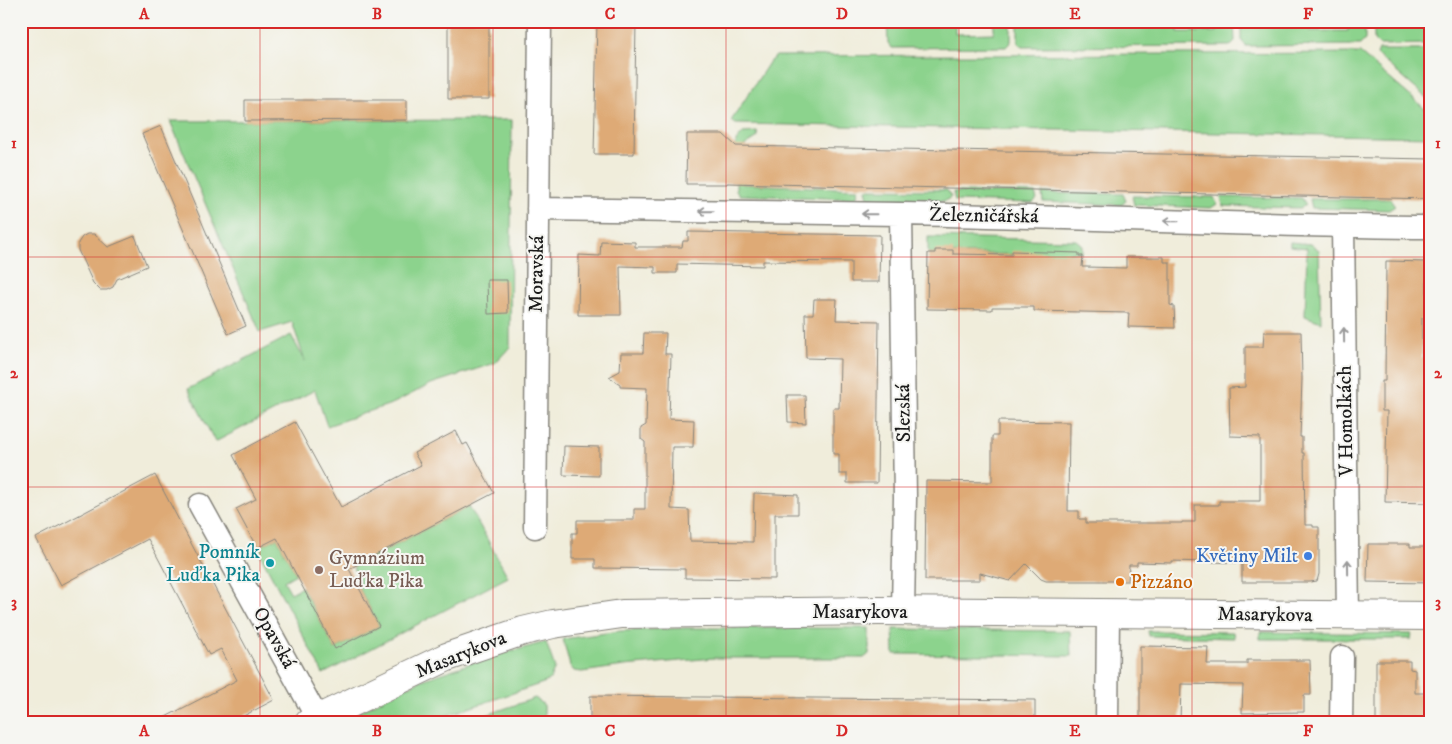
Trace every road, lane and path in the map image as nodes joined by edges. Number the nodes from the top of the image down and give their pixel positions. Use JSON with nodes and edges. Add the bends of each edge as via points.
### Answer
{"nodes":[{"id":1,"x":540,"y":21,"type":"edge"},
{"id":2,"x":538,"y":209,"type":"junction"},
{"id":3,"x":901,"y":214,"type":"junction"},
{"id":4,"x":1343,"y":226,"type":"junction"},
{"id":5,"x":1431,"y":227,"type":"edge"},
{"id":6,"x":200,"y":505,"type":"dead end"},
{"id":7,"x":535,"y":528,"type":"dead end"},
{"id":8,"x":903,"y":611,"type":"junction"},
{"id":9,"x":1108,"y":613,"type":"junction"},
{"id":10,"x":1348,"y":616,"type":"junction"},
{"id":11,"x":1431,"y":616,"type":"edge"},
{"id":12,"x":1342,"y":657,"type":"dead end"},
{"id":13,"x":316,"y":721,"type":"edge"},
{"id":14,"x":1108,"y":723,"type":"edge"},
{"id":15,"x":1341,"y":723,"type":"edge"}],
"edges":[{"from":1,"to":2,"type":"street","name":"Moravská"},
{"from":3,"to":2,"type":"street","name":"Železničářská","one_way":true},
{"from":2,"to":7,"type":"street","name":"Moravská"},
{"from":4,"to":3,"type":"street","name":"Železničářská","one_way":true},
{"from":3,"to":8,"type":"street","name":"Slezská","via":[[905,498]]},
{"from":4,"to":5,"type":"street","name":"Železničářská"},
{"from":10,"to":4,"type":"street","name":"V Homolkách","one_way":true},
{"from":6,"to":13,"type":"street","name":"Opavská"},
{"from":8,"to":9,"type":"street","name":"Masarykova"},
{"from":8,"to":13,"type":"street","name":"Masarykova","via":[[622,614],[553,624],[523,630],[447,657]]},
{"from":9,"to":10,"type":"street","name":"Masarykova"},
{"from":9,"to":14,"type":"street"},
{"from":10,"to":11,"type":"street","name":"Masarykova"},
{"from":12,"to":15,"type":"street"}]}
